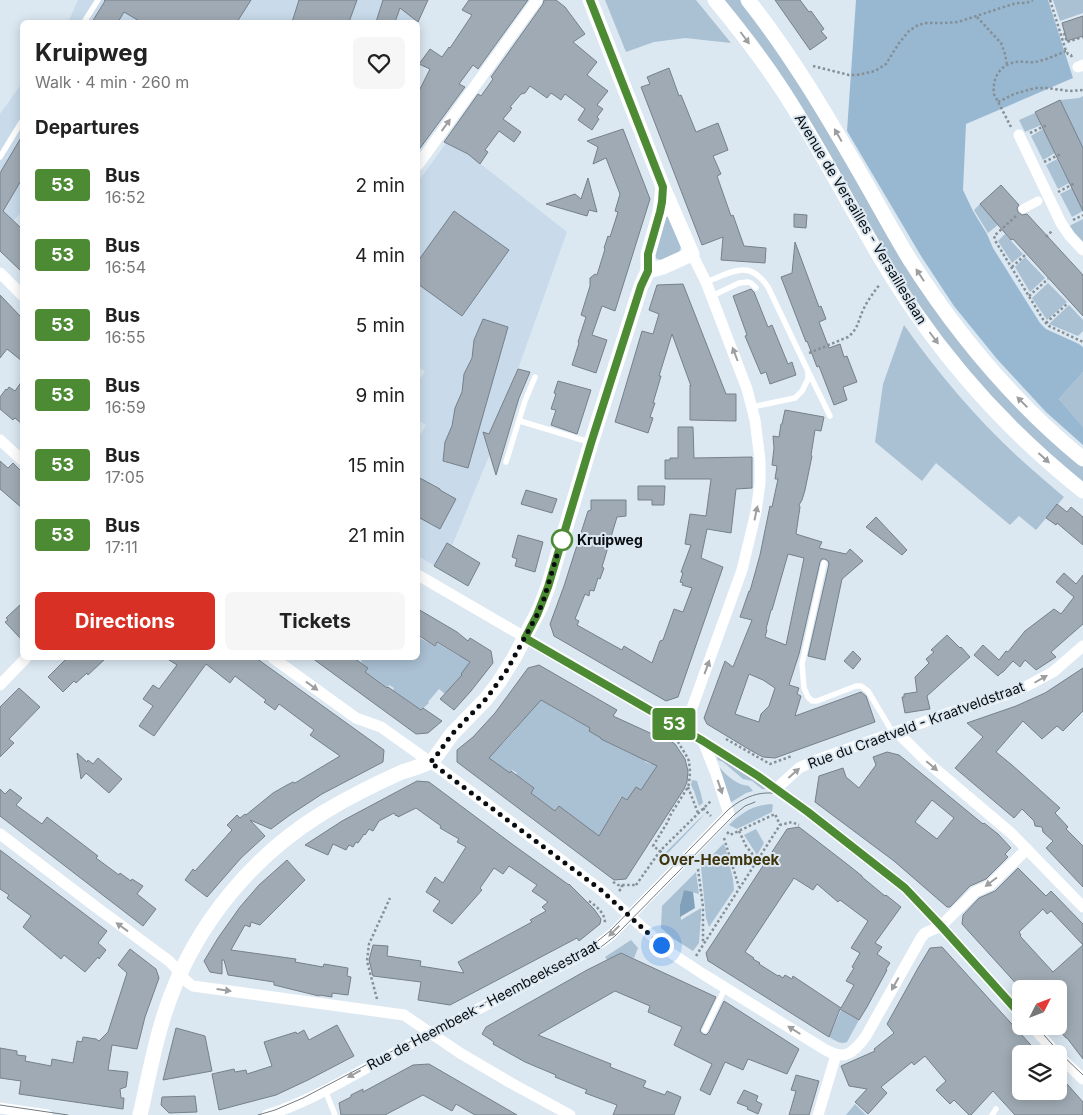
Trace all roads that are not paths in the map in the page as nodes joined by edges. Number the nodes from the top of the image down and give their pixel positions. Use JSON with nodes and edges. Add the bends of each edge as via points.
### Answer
{"nodes":[{"id":1,"x":98,"y":0,"type":"edge"},
{"id":2,"x":537,"y":0,"type":"edge"},
{"id":3,"x":590,"y":0,"type":"edge"},
{"id":4,"x":715,"y":0,"type":"edge"},
{"id":5,"x":748,"y":0,"type":"edge"},
{"id":6,"x":85,"y":20,"type":"edge"},
{"id":7,"x":20,"y":124,"type":"edge"},
{"id":8,"x":1019,"y":136,"type":"road end"},
{"id":9,"x":0,"y":157,"type":"edge"},
{"id":10,"x":420,"y":162,"type":"edge"},
{"id":11,"x":1038,"y":201,"type":"dead end"},
{"id":12,"x":1023,"y":209,"type":"road end"},
{"id":13,"x":667,"y":212,"type":"junction"},
{"id":14,"x":1083,"y":250,"type":"edge"},
{"id":15,"x":692,"y":254,"type":"junction"},
{"id":16,"x":648,"y":271,"type":"junction"},
{"id":17,"x":0,"y":273,"type":"edge"},
{"id":18,"x":706,"y":282,"type":"junction"},
{"id":19,"x":756,"y":288,"type":"dead end"},
{"id":20,"x":20,"y":292,"type":"edge"},
{"id":21,"x":712,"y":296,"type":"junction"},
{"id":22,"x":808,"y":371,"type":"junction"},
{"id":23,"x":535,"y":376,"type":"dead end"},
{"id":24,"x":752,"y":407,"type":"junction"},
{"id":25,"x":830,"y":416,"type":"dead end"},
{"id":26,"x":520,"y":421,"type":"junction"},
{"id":27,"x":0,"y":440,"type":"edge"},
{"id":28,"x":591,"y":443,"type":"junction"},
{"id":29,"x":20,"y":458,"type":"edge"},
{"id":30,"x":1083,"y":459,"type":"edge"},
{"id":31,"x":506,"y":462,"type":"dead end"},
{"id":32,"x":1083,"y":491,"type":"edge"},
{"id":33,"x":824,"y":563,"type":"dead end"},
{"id":34,"x":420,"y":576,"type":"edge"},
{"id":35,"x":525,"y":638,"type":"junction"},
{"id":36,"x":1083,"y":646,"type":"edge"},
{"id":37,"x":24,"y":660,"type":"edge"},
{"id":38,"x":276,"y":660,"type":"edge"},
{"id":39,"x":0,"y":685,"type":"edge"},
{"id":40,"x":684,"y":730,"type":"junction"},
{"id":41,"x":895,"y":733,"type":"junction"},
{"id":42,"x":703,"y":741,"type":"junction"},
{"id":43,"x":430,"y":762,"type":"junction"},
{"id":44,"x":776,"y":789,"type":"junction"},
{"id":45,"x":0,"y":834,"type":"edge"},
{"id":46,"x":1027,"y":849,"type":"junction"},
{"id":47,"x":1083,"y":907,"type":"edge"},
{"id":48,"x":630,"y":916,"type":"junction"},
{"id":49,"x":941,"y":926,"type":"junction"},
{"id":50,"x":180,"y":974,"type":"junction"},
{"id":51,"x":725,"y":988,"type":"junction"},
{"id":52,"x":1012,"y":1005,"type":"edge"},
{"id":53,"x":705,"y":1030,"type":"dead end"},
{"id":54,"x":432,"y":1034,"type":"junction"},
{"id":55,"x":1040,"y":1035,"type":"edge"},
{"id":56,"x":1049,"y":1045,"type":"edge"},
{"id":57,"x":836,"y":1055,"type":"junction"},
{"id":58,"x":1067,"y":1063,"type":"edge"},
{"id":59,"x":1082,"y":1077,"type":"edge"},
{"id":60,"x":324,"y":1090,"type":"junction"},
{"id":61,"x":0,"y":1108,"type":"edge"},
{"id":62,"x":996,"y":1109,"type":"dead end"},
{"id":63,"x":291,"y":1111,"type":"edge"},
{"id":64,"x":47,"y":1115,"type":"edge"},
{"id":65,"x":140,"y":1115,"type":"edge"},
{"id":66,"x":268,"y":1115,"type":"edge"},
{"id":67,"x":335,"y":1115,"type":"edge"},
{"id":68,"x":570,"y":1115,"type":"edge"},
{"id":69,"x":818,"y":1115,"type":"edge"},
{"id":70,"x":992,"y":1115,"type":"edge"}],
"edges":[{"from":1,"to":6,"type":"lane"},
{"from":10,"to":2,"type":"street","one_way":true},
{"from":3,"to":13,"type":"street","via":[[663,187]]},
{"from":4,"to":32,"type":"street","name":"Avenue de Versailles - Versailleslaan","one_way":true,"via":[[783,92],[880,257],[930,334],[1012,428]]},
{"from":30,"to":5,"type":"street","name":"Avenue de Versailles - Versailleslaan","one_way":true,"via":[[1019,399],[948,316],[910,259],[797,67]]},
{"from":7,"to":9,"type":"lane"},
{"from":8,"to":14,"type":"street","via":[[1058,218]]},
{"from":11,"to":12,"type":"street"},
{"from":13,"to":15,"type":"street"},
{"from":13,"to":16,"type":"street","via":[[648,254]]},
{"from":15,"to":16,"type":"street","via":[[663,268]]},
{"from":15,"to":18,"type":"street"},
{"from":16,"to":28,"type":"street"},
{"from":17,"to":20,"type":"street"},
{"from":18,"to":21,"type":"street"},
{"from":18,"to":22,"type":"lane","via":[[738,270],[751,271],[761,277]]},
{"from":19,"to":21,"type":"lane","via":[[744,282]]},
{"from":24,"to":21,"type":"street","one_way":true},
{"from":22,"to":24,"type":"lane","via":[[808,379],[795,398]]},
{"from":22,"to":25,"type":"lane"},
{"from":23,"to":26,"type":"lane"},
{"from":40,"to":24,"type":"street","one_way":true,"via":[[742,570],[756,512],[760,472]]},
{"from":26,"to":28,"type":"lane"},
{"from":26,"to":31,"type":"lane"},
{"from":27,"to":29,"type":"street"},
{"from":28,"to":35,"type":"street","via":[[548,587]]},
{"from":33,"to":41,"type":"lane","via":[[802,664],[806,693],[812,701],[817,701],[856,686],[865,687]]},
{"from":34,"to":35,"type":"street"},
{"from":35,"to":40,"type":"street"},
{"from":35,"to":43,"type":"street","via":[[493,690]]},
{"from":41,"to":36,"type":"street","name":"Rue du Craetveld - Kraatveldstraat","one_way":true,"via":[[1027,686],[1053,672]]},
{"from":37,"to":39,"type":"street"},
{"from":38,"to":43,"type":"street","one_way":true,"via":[[356,718],[381,727]]},
{"from":40,"to":42,"type":"street"},
{"from":44,"to":41,"type":"street","name":"Rue du Craetveld - Kraatveldstraat","one_way":true,"via":[[799,768]]},
{"from":41,"to":46,"type":"street","one_way":true},
{"from":42,"to":44,"type":"street"},
{"from":42,"to":48,"type":"street","name":"Rue de Heembeek - Heembeeksestraat","one_way":true,"via":[[729,814]]},
{"from":43,"to":48,"type":"street","via":[[601,890]]},
{"from":43,"to":50,"type":"street","via":[[402,772],[334,806],[278,845],[226,898]]},
{"from":44,"to":49,"type":"street","via":[[892,877]]},
{"from":50,"to":45,"type":"street","one_way":true,"via":[[169,961]]},
{"from":46,"to":47,"type":"street"},
{"from":46,"to":49,"type":"street","one_way":true,"via":[[990,885],[975,892]]},
{"from":48,"to":51,"type":"street","via":[[671,953]]},
{"from":48,"to":54,"type":"street","name":"Rue de Heembeek - Heembeeksestraat","one_way":true,"via":[[608,938],[585,953]]},
{"from":49,"to":52,"type":"street"},
{"from":49,"to":57,"type":"street","one_way":true,"via":[[921,938],[862,1041],[849,1053]]},
{"from":50,"to":54,"type":"street","one_way":true,"via":[[193,986],[404,1015]]},
{"from":50,"to":65,"type":"street","via":[[162,1021]]},
{"from":51,"to":53,"type":"lane"},
{"from":57,"to":51,"type":"street","one_way":true},
{"from":54,"to":60,"type":"street","name":"Rue de Heembeek - Heembeeksestraat","one_way":true},
{"from":54,"to":68,"type":"street"},
{"from":55,"to":56,"type":"street"},
{"from":57,"to":69,"type":"street"},
{"from":58,"to":59,"type":"street"},
{"from":60,"to":63,"type":"street","name":"Rue de Heembeek - Heembeeksestraat"},
{"from":60,"to":67,"type":"lane"},
{"from":61,"to":64,"type":"street"},
{"from":62,"to":70,"type":"lane"},
{"from":63,"to":66,"type":"street","name":"Rue de Heembeek - Heembeeksestraat"}]}
